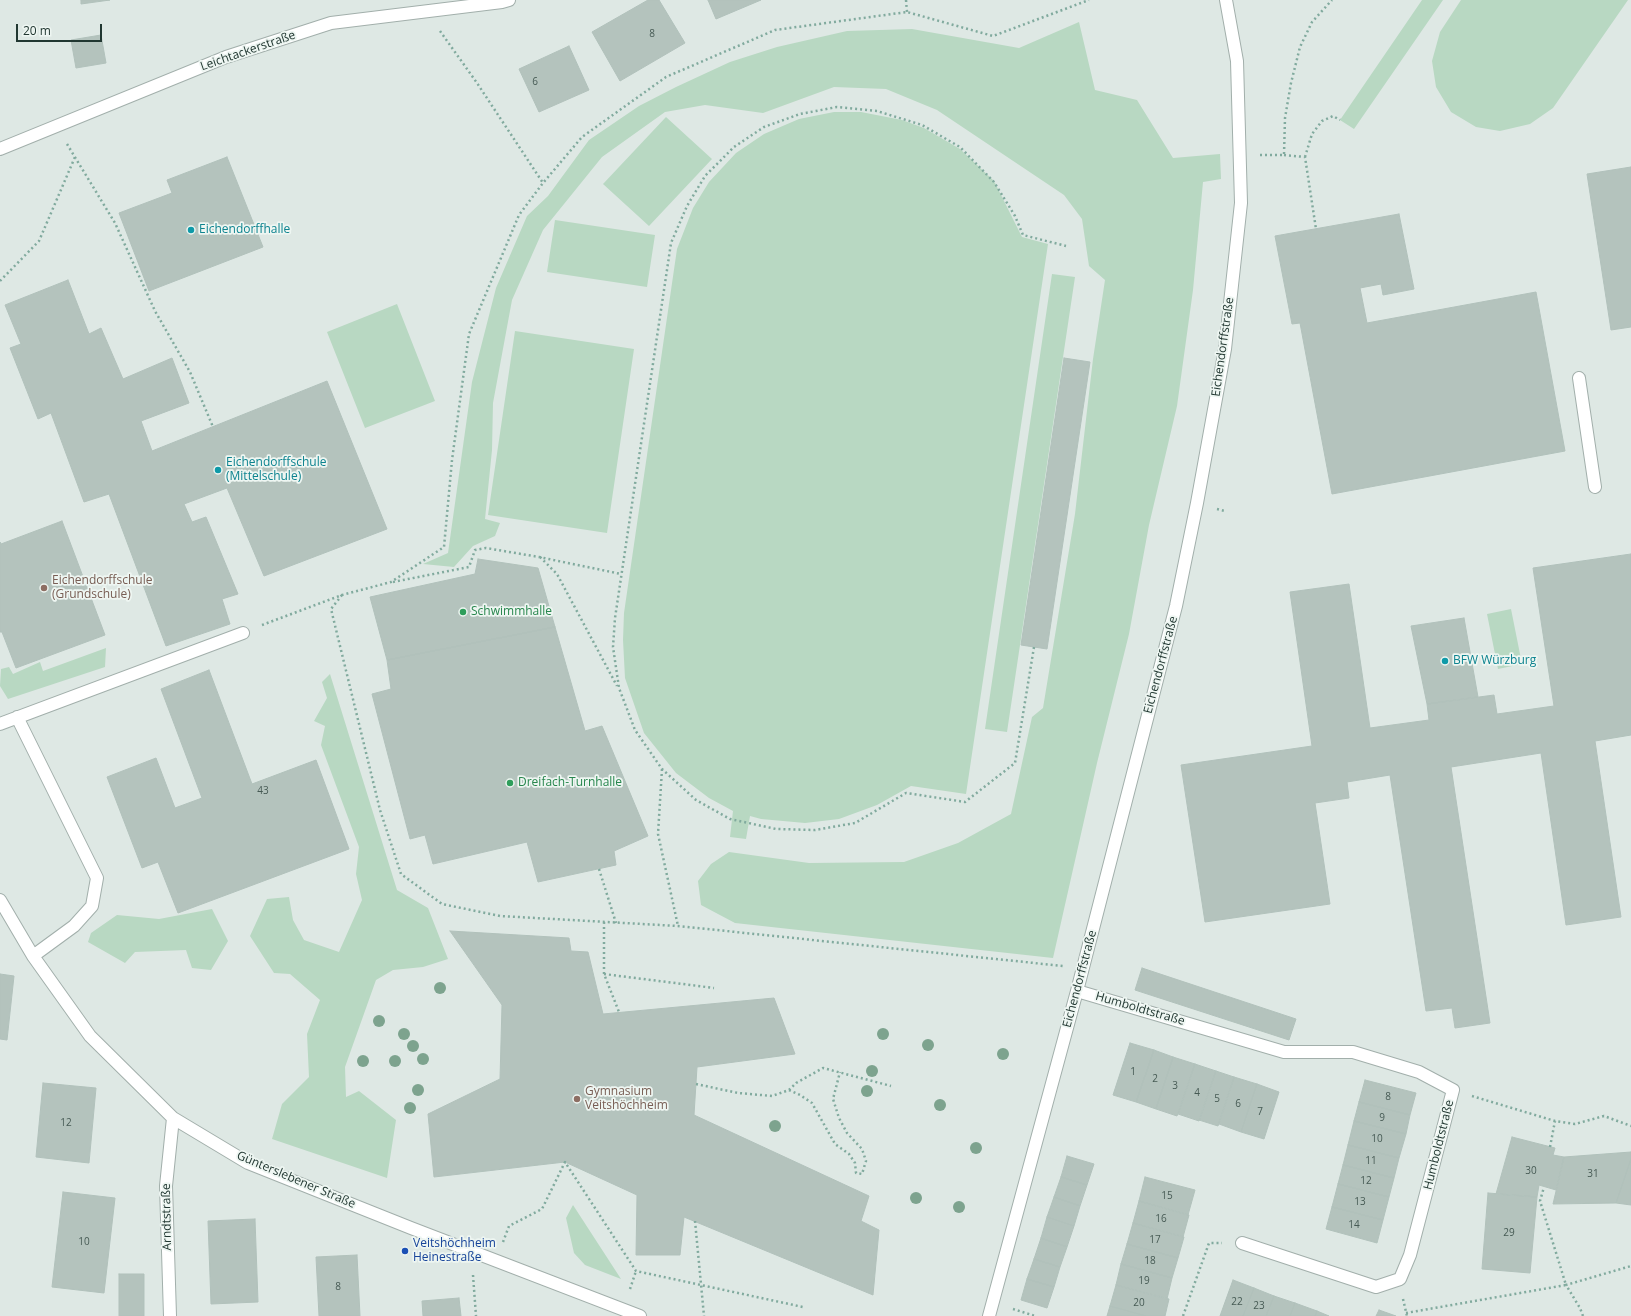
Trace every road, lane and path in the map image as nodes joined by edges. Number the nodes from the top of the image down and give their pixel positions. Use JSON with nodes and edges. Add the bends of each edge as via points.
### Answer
{"nodes":[{"id":1,"x":509,"y":0,"type":"edge"},
{"id":2,"x":906,"y":0,"type":"edge"},
{"id":3,"x":1089,"y":0,"type":"edge"},
{"id":4,"x":1226,"y":0,"type":"edge"},
{"id":5,"x":1332,"y":0,"type":"edge"},
{"id":6,"x":426,"y":12,"type":"junction"},
{"id":7,"x":907,"y":12,"type":"junction"},
{"id":8,"x":1340,"y":120,"type":"dead end"},
{"id":9,"x":56,"y":126,"type":"junction"},
{"id":10,"x":0,"y":149,"type":"edge"},
{"id":11,"x":1240,"y":155,"type":"junction"},
{"id":12,"x":1284,"y":155,"type":"junction"},
{"id":13,"x":75,"y":157,"type":"junction"},
{"id":14,"x":1305,"y":158,"type":"junction"},
{"id":15,"x":543,"y":183,"type":"junction"},
{"id":16,"x":1316,"y":229,"type":"dead end"},
{"id":17,"x":1066,"y":246,"type":"dead end"},
{"id":18,"x":0,"y":281,"type":"edge"},
{"id":19,"x":1579,"y":378,"type":"dead end"},
{"id":20,"x":213,"y":427,"type":"dead end"},
{"id":21,"x":1595,"y":487,"type":"dead end"},
{"id":22,"x":539,"y":557,"type":"junction"},
{"id":23,"x":621,"y":574,"type":"junction"},
{"id":24,"x":391,"y":582,"type":"junction"},
{"id":25,"x":342,"y":595,"type":"junction"},
{"id":26,"x":242,"y":633,"type":"joint"},
{"id":27,"x":1034,"y":647,"type":"dead end"},
{"id":28,"x":618,"y":688,"type":"junction"},
{"id":29,"x":17,"y":717,"type":"junction"},
{"id":30,"x":0,"y":724,"type":"edge"},
{"id":31,"x":662,"y":768,"type":"junction"},
{"id":32,"x":599,"y":869,"type":"dead end"},
{"id":33,"x":0,"y":900,"type":"edge"},
{"id":34,"x":604,"y":922,"type":"junction"},
{"id":35,"x":616,"y":923,"type":"junction"},
{"id":36,"x":678,"y":926,"type":"junction"},
{"id":37,"x":33,"y":956,"type":"junction"},
{"id":38,"x":1082,"y":968,"type":"junction"},
{"id":39,"x":604,"y":974,"type":"junction"},
{"id":40,"x":714,"y":988,"type":"dead end"},
{"id":41,"x":1077,"y":991,"type":"junction"},
{"id":42,"x":619,"y":1012,"type":"dead end"},
{"id":43,"x":840,"y":1072,"type":"junction"},
{"id":44,"x":696,"y":1084,"type":"dead end"},
{"id":45,"x":891,"y":1086,"type":"dead end"},
{"id":46,"x":789,"y":1090,"type":"junction"},
{"id":47,"x":1453,"y":1090,"type":"junction"},
{"id":48,"x":173,"y":1118,"type":"junction"},
{"id":49,"x":1555,"y":1121,"type":"junction"},
{"id":50,"x":1631,"y":1126,"type":"edge"},
{"id":51,"x":1550,"y":1147,"type":"dead end"},
{"id":52,"x":1544,"y":1187,"type":"dead end"},
{"id":53,"x":694,"y":1221,"type":"dead end"},
{"id":54,"x":509,"y":1226,"type":"dead end"},
{"id":55,"x":1242,"y":1243,"type":"joint"},
{"id":56,"x":471,"y":1251,"type":"junction"},
{"id":57,"x":1631,"y":1266,"type":"edge"},
{"id":58,"x":701,"y":1284,"type":"junction"},
{"id":59,"x":1566,"y":1285,"type":"junction"},
{"id":60,"x":803,"y":1307,"type":"dead end"},
{"id":61,"x":1406,"y":1313,"type":"dead end"},
{"id":62,"x":170,"y":1316,"type":"edge"},
{"id":63,"x":476,"y":1316,"type":"edge"},
{"id":64,"x":640,"y":1316,"type":"edge"},
{"id":65,"x":704,"y":1316,"type":"edge"},
{"id":66,"x":989,"y":1316,"type":"edge"},
{"id":67,"x":1183,"y":1316,"type":"edge"},
{"id":68,"x":1582,"y":1316,"type":"edge"}],
"edges":[{"from":1,"to":6,"type":"street","name":"Leichtackerstraße"},
{"from":2,"to":7,"type":"path"},
{"from":3,"to":7,"type":"path","via":[[993,36]]},
{"from":4,"to":11,"type":"street","name":"Eichendorffstraße","via":[[1237,61]]},
{"from":5,"to":12,"type":"path","via":[[1312,22],[1300,47],[1285,118]]},
{"from":6,"to":9,"type":"street","name":"Leichtackerstraße","via":[[331,23],[226,57]]},
{"from":6,"to":15,"type":"path"},
{"from":7,"to":15,"type":"path","via":[[776,30],[666,77],[582,137]]},
{"from":8,"to":14,"type":"path","via":[[1333,116],[1322,121],[1312,134]]},
{"from":9,"to":10,"type":"street","name":"Leichtackerstraße"},
{"from":9,"to":13,"type":"path"},
{"from":11,"to":12,"type":"path"},
{"from":11,"to":38,"type":"street","name":"Eichendorffstraße","via":[[1241,203],[1225,349],[1197,503],[1176,606]]},
{"from":12,"to":14,"type":"path"},
{"from":13,"to":18,"type":"path","via":[[39,241]]},
{"from":13,"to":20,"type":"path","via":[[115,223],[155,311],[190,372]]},
{"from":14,"to":16,"type":"path"},
{"from":15,"to":24,"type":"path","via":[[519,215],[469,334],[452,460],[444,547]]},
{"from":17,"to":23,"type":"path","via":[[1023,235],[1015,216],[994,182],[960,147],[922,125],[877,111],[837,107],[800,114],[764,128],[734,147],[705,176],[686,206],[671,243]]},
{"from":19,"to":21,"type":"street"},
{"from":22,"to":23,"type":"path"},
{"from":22,"to":24,"type":"path","via":[[486,548],[475,550],[469,567]]},
{"from":22,"to":28,"type":"path","via":[[557,574]]},
{"from":23,"to":28,"type":"path","via":[[613,647]]},
{"from":24,"to":25,"type":"path"},
{"from":25,"to":26,"type":"path"},
{"from":25,"to":34,"type":"path","via":[[331,609],[380,810],[401,874],[442,904],[500,916]]},
{"from":26,"to":29,"type":"street"},
{"from":27,"to":31,"type":"path","via":[[1015,763],[965,802],[906,793],[855,823],[815,830],[776,829],[730,819],[696,800]]},
{"from":28,"to":31,"type":"path","via":[[635,730]]},
{"from":29,"to":30,"type":"street"},
{"from":29,"to":37,"type":"street","via":[[97,878],[92,906],[74,926]]},
{"from":31,"to":36,"type":"path","via":[[658,834]]},
{"from":32,"to":35,"type":"path"},
{"from":33,"to":37,"type":"street","name":"Günterslebener Straße"},
{"from":34,"to":35,"type":"path"},
{"from":34,"to":39,"type":"path"},
{"from":35,"to":36,"type":"path"},
{"from":36,"to":38,"type":"path"},
{"from":37,"to":48,"type":"street","name":"Günterslebener Straße","via":[[90,1036]]},
{"from":38,"to":41,"type":"street","name":"Eichendorffstraße"},
{"from":39,"to":40,"type":"path"},
{"from":39,"to":42,"type":"path"},
{"from":41,"to":47,"type":"street","name":"Humboldtstraße","via":[[1284,1052],[1353,1052],[1419,1072]]},
{"from":41,"to":66,"type":"street","name":"Eichendorffstraße"},
{"from":43,"to":45,"type":"path"},
{"from":43,"to":46,"type":"path","via":[[823,1068],[796,1082]]},
{"from":43,"to":46,"type":"path","via":[[833,1099],[847,1133],[862,1149],[866,1161],[862,1174],[856,1173],[855,1163],[849,1154],[835,1144],[812,1103]]},
{"from":44,"to":46,"type":"path","via":[[738,1093],[772,1096]]},
{"from":47,"to":49,"type":"path"},
{"from":47,"to":55,"type":"street","name":"Humboldtstraße","via":[[1410,1255],[1400,1279],[1376,1287]]},
{"from":48,"to":56,"type":"street","name":"Günterslebener Straße","via":[[248,1163]]},
{"from":48,"to":62,"type":"street","name":"Arndtstraße","via":[[166,1186]]},
{"from":49,"to":50,"type":"path","via":[[1575,1124],[1604,1116]]},
{"from":49,"to":51,"type":"path"},
{"from":52,"to":59,"type":"path","via":[[1540,1201]]},
{"from":53,"to":58,"type":"path"},
{"from":54,"to":58,"type":"path","via":[[542,1209],[566,1162],[636,1271]]},
{"from":55,"to":67,"type":"path","via":[[1209,1243]]},
{"from":56,"to":63,"type":"path"},
{"from":56,"to":64,"type":"street","name":"Günterslebener Straße"},
{"from":57,"to":59,"type":"path"},
{"from":58,"to":60,"type":"path"},
{"from":58,"to":65,"type":"path"},
{"from":59,"to":61,"type":"path"},
{"from":59,"to":68,"type":"path"}]}
